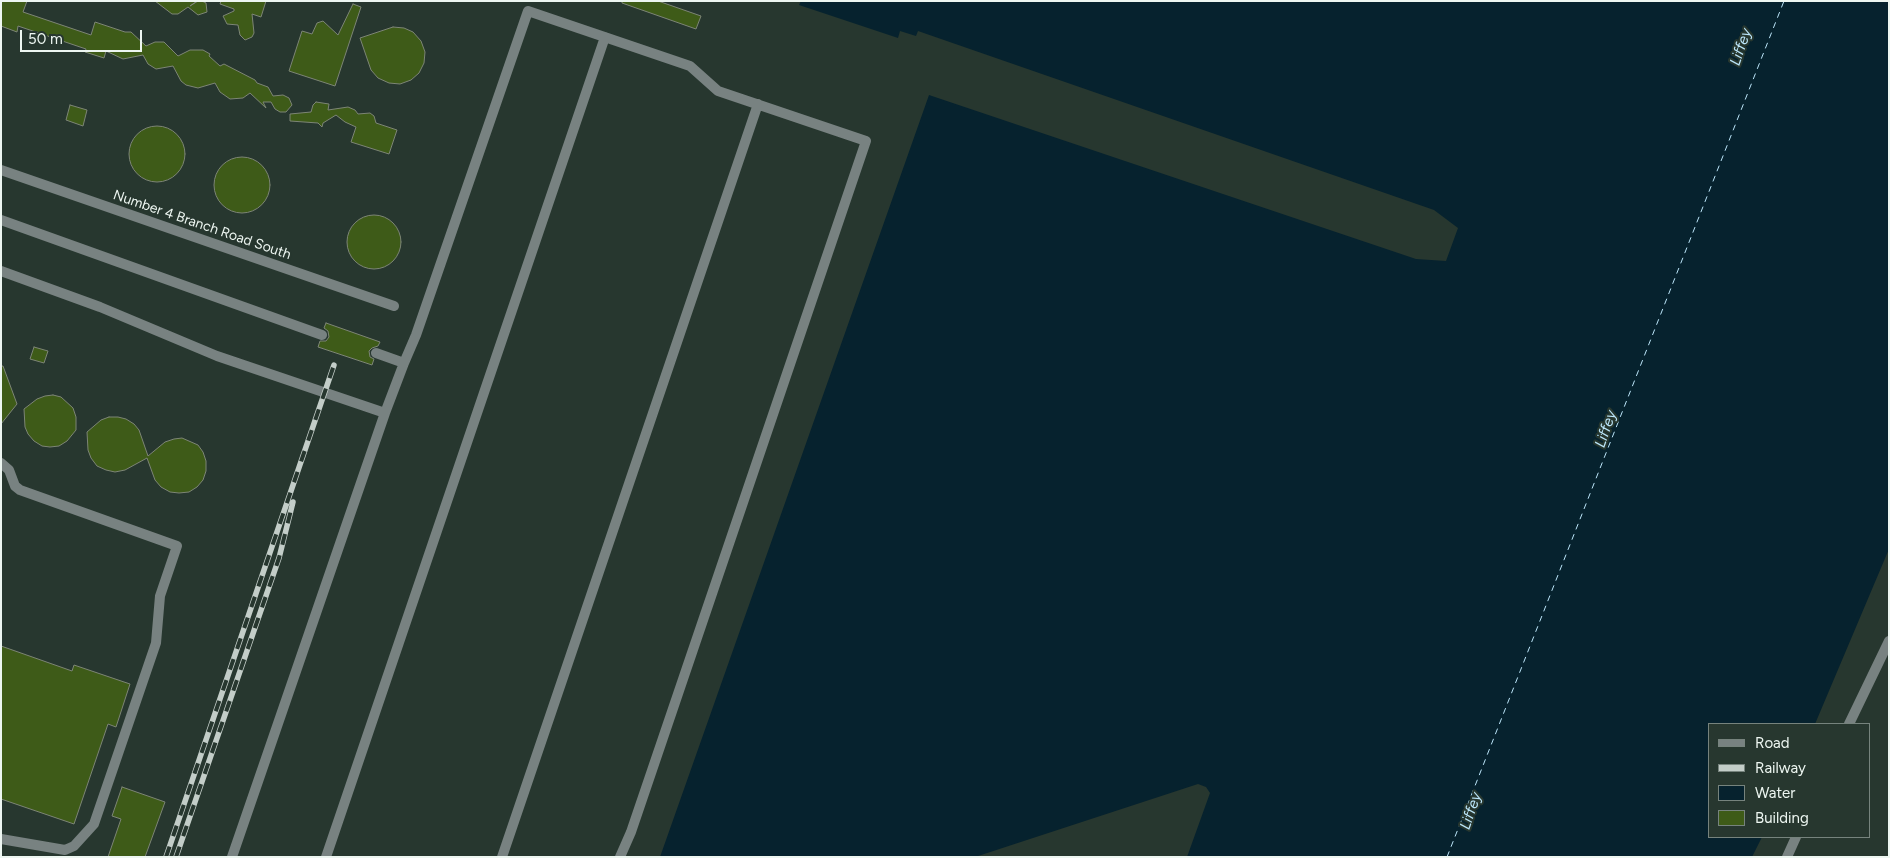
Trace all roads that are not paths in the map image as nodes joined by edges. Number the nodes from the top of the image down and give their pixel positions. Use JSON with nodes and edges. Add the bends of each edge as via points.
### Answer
{"nodes":[{"id":1,"x":605,"y":37,"type":"junction"},
{"id":2,"x":758,"y":104,"type":"junction"},
{"id":3,"x":1,"y":170,"type":"edge"},
{"id":4,"x":1,"y":220,"type":"edge"},
{"id":5,"x":1,"y":271,"type":"edge"},
{"id":6,"x":394,"y":306,"type":"dead end"},
{"id":7,"x":322,"y":334,"type":"dead end"},
{"id":8,"x":376,"y":353,"type":"dead end"},
{"id":9,"x":404,"y":363,"type":"junction"},
{"id":10,"x":385,"y":413,"type":"junction"},
{"id":11,"x":1,"y":463,"type":"edge"},
{"id":12,"x":1889,"y":641,"type":"edge"},
{"id":13,"x":1849,"y":723,"type":"edge"},
{"id":14,"x":1796,"y":838,"type":"edge"},
{"id":15,"x":1,"y":839,"type":"edge"},
{"id":16,"x":232,"y":857,"type":"edge"},
{"id":17,"x":326,"y":857,"type":"edge"},
{"id":18,"x":502,"y":857,"type":"edge"},
{"id":19,"x":620,"y":857,"type":"edge"},
{"id":20,"x":1787,"y":857,"type":"edge"}],
"edges":[{"from":1,"to":2,"type":"street","via":[[690,66],[718,91]]},
{"from":1,"to":9,"type":"street","via":[[528,11]]},
{"from":1,"to":17,"type":"street"},
{"from":2,"to":18,"type":"street"},
{"from":2,"to":19,"type":"street","via":[[866,141]]},
{"from":3,"to":6,"type":"street","name":"Number 4 Branch Road South"},
{"from":4,"to":7,"type":"street"},
{"from":5,"to":10,"type":"street","via":[[100,306],[217,356]]},
{"from":8,"to":9,"type":"street"},
{"from":9,"to":10,"type":"street"},
{"from":10,"to":16,"type":"street"},
{"from":11,"to":15,"type":"street","via":[[9,470],[20,490],[177,546],[160,596],[156,642],[94,824],[74,846],[65,850]]},
{"from":12,"to":13,"type":"street"},
{"from":14,"to":20,"type":"street"}]}
